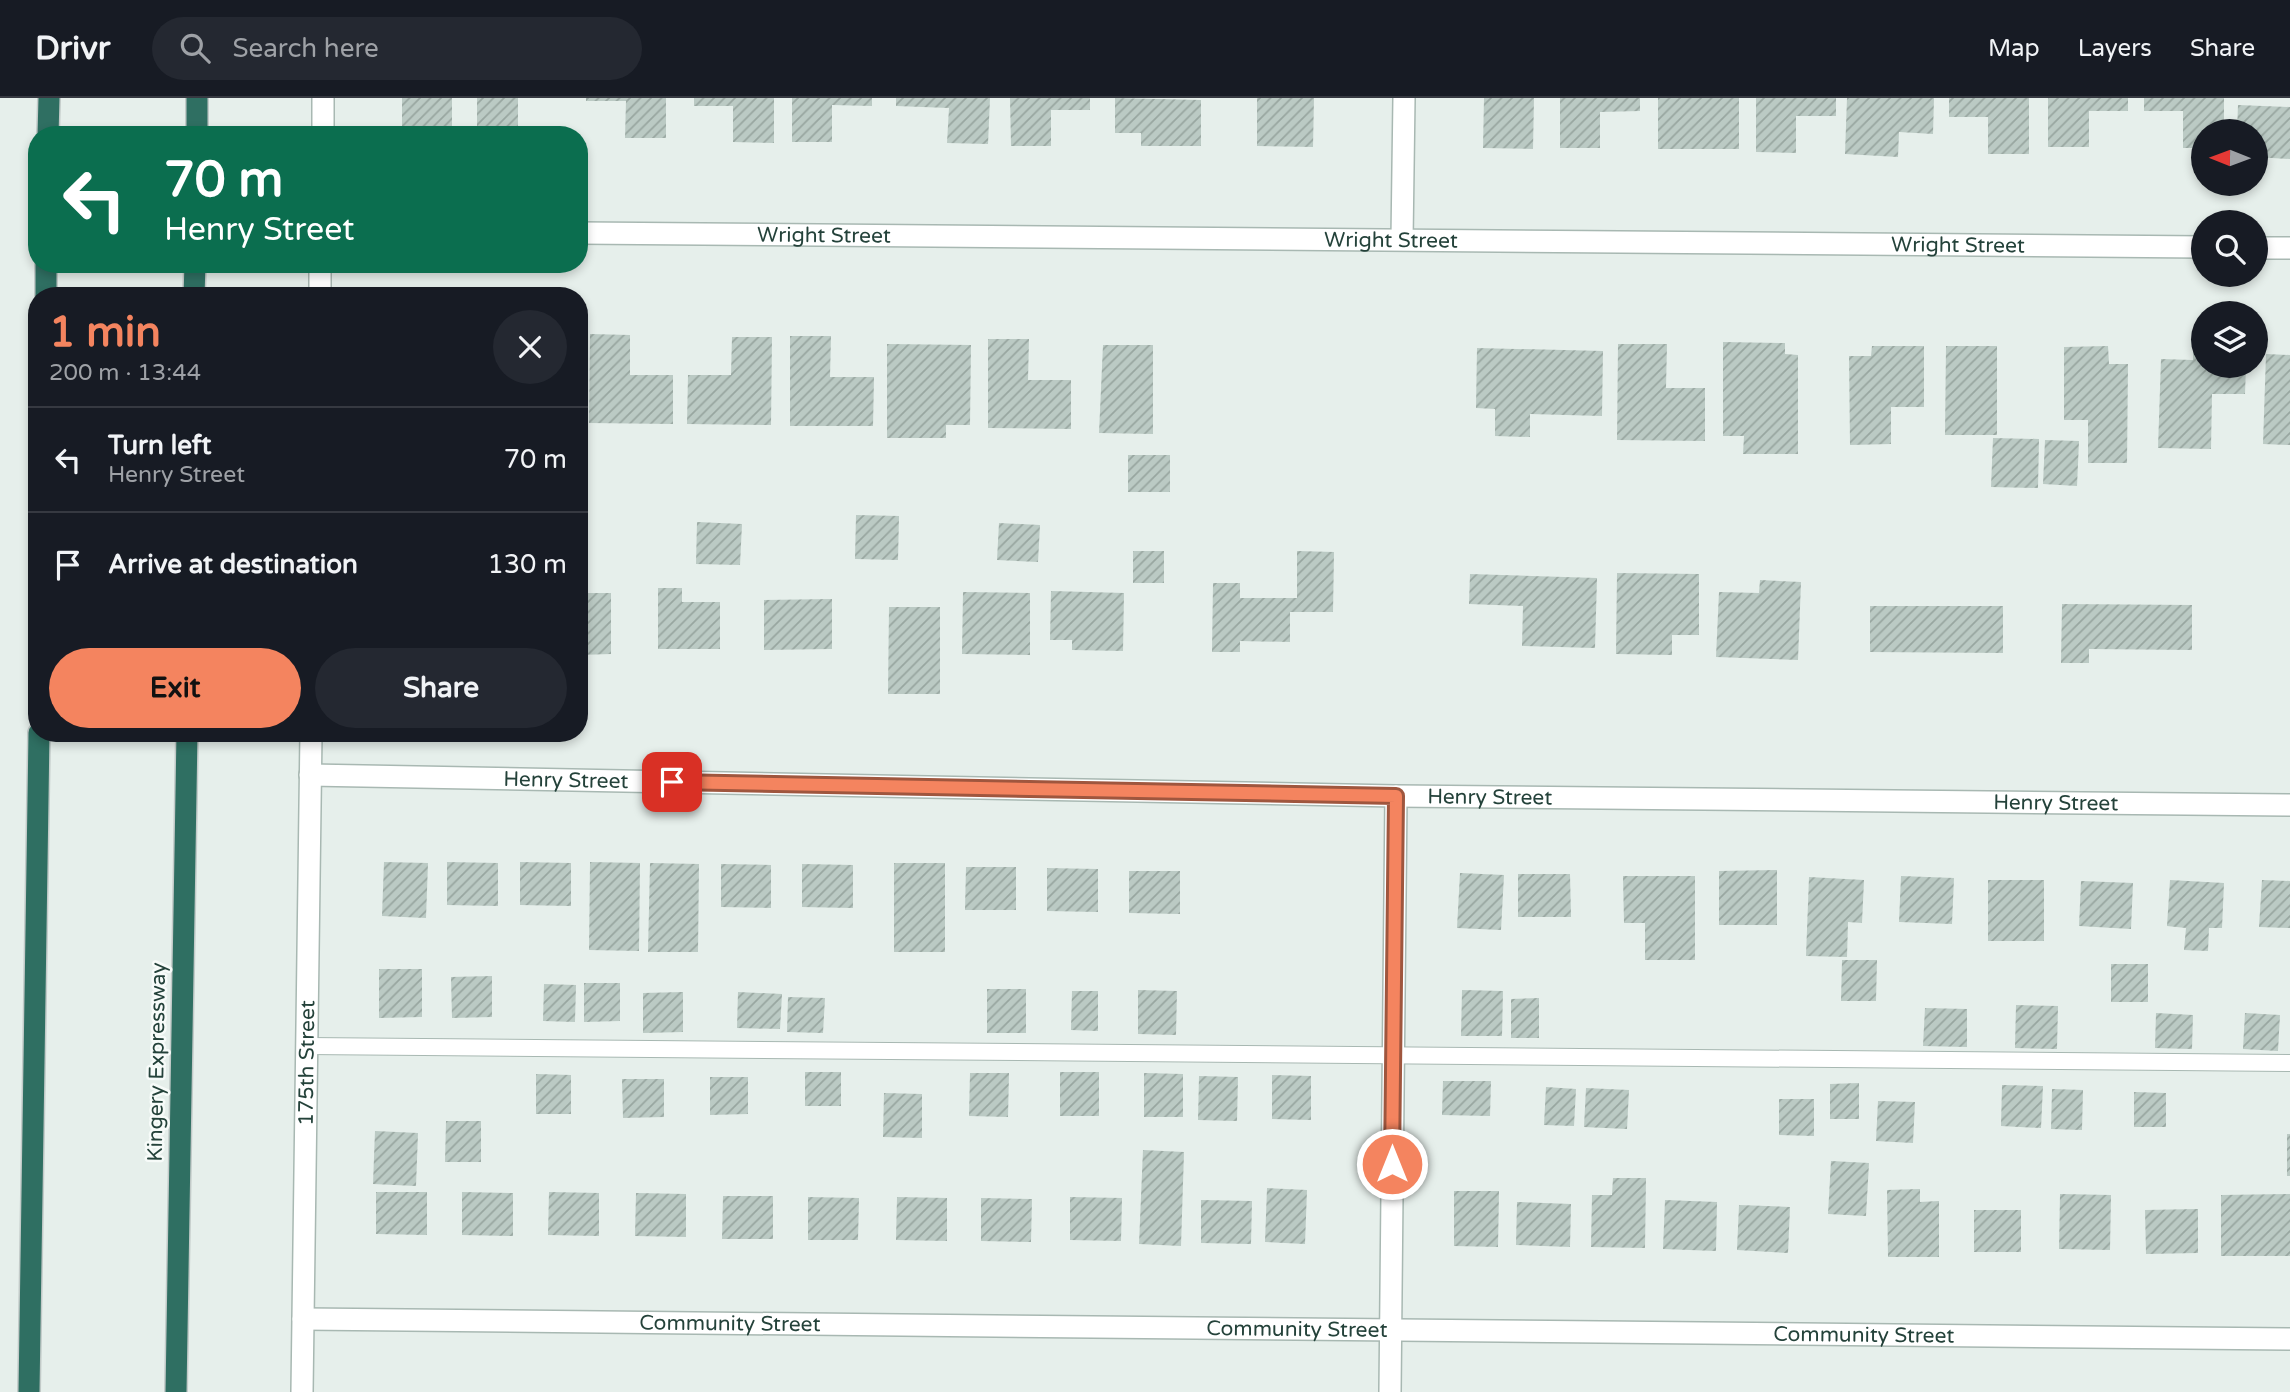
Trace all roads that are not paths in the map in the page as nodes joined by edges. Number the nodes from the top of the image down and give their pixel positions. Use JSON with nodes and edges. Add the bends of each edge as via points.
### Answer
{"nodes":[{"id":1,"x":49,"y":98,"type":"edge"},
{"id":2,"x":197,"y":98,"type":"edge"},
{"id":3,"x":323,"y":98,"type":"edge"},
{"id":4,"x":1404,"y":98,"type":"edge"},
{"id":5,"x":48,"y":126,"type":"edge"},
{"id":6,"x":197,"y":126,"type":"edge"},
{"id":7,"x":323,"y":126,"type":"edge"},
{"id":8,"x":588,"y":233,"type":"edge"},
{"id":9,"x":1402,"y":239,"type":"junction"},
{"id":10,"x":2191,"y":247,"type":"edge"},
{"id":11,"x":2268,"y":248,"type":"edge"},
{"id":12,"x":2290,"y":248,"type":"edge"},
{"id":13,"x":39,"y":742,"type":"edge"},
{"id":14,"x":187,"y":742,"type":"edge"},
{"id":15,"x":311,"y":742,"type":"edge"},
{"id":16,"x":310,"y":775,"type":"junction"},
{"id":17,"x":1396,"y":796,"type":"junction"},
{"id":18,"x":2290,"y":805,"type":"edge"},
{"id":19,"x":307,"y":1046,"type":"junction"},
{"id":20,"x":1392,"y":1054,"type":"junction"},
{"id":21,"x":2290,"y":1063,"type":"edge"},
{"id":22,"x":303,"y":1319,"type":"junction"},
{"id":23,"x":1392,"y":1329,"type":"junction"},
{"id":24,"x":2290,"y":1339,"type":"edge"},
{"id":25,"x":29,"y":1392,"type":"edge"},
{"id":26,"x":176,"y":1392,"type":"edge"},
{"id":27,"x":302,"y":1392,"type":"edge"},
{"id":28,"x":1390,"y":1392,"type":"edge"}],
"edges":[{"from":1,"to":5,"type":"highway"},
{"from":2,"to":6,"type":"highway"},
{"from":3,"to":7,"type":"street"},
{"from":4,"to":9,"type":"street"},
{"from":8,"to":9,"type":"street","name":"Wright Street"},
{"from":9,"to":10,"type":"street","name":"Wright Street"},
{"from":11,"to":12,"type":"street"},
{"from":13,"to":25,"type":"highway"},
{"from":14,"to":26,"type":"highway","name":"Kingery Expressway"},
{"from":15,"to":16,"type":"street","name":"175th Street"},
{"from":16,"to":17,"type":"street","name":"Henry Street"},
{"from":16,"to":19,"type":"street","name":"175th Street"},
{"from":17,"to":18,"type":"street","name":"Henry Street"},
{"from":17,"to":20,"type":"street"},
{"from":19,"to":20,"type":"lane"},
{"from":19,"to":22,"type":"street","name":"175th Street"},
{"from":20,"to":21,"type":"lane"},
{"from":20,"to":23,"type":"street"},
{"from":22,"to":23,"type":"street","name":"Community Street"},
{"from":22,"to":27,"type":"street","name":"175th Street"},
{"from":23,"to":24,"type":"street","name":"Community Street"},
{"from":23,"to":28,"type":"street"}]}
